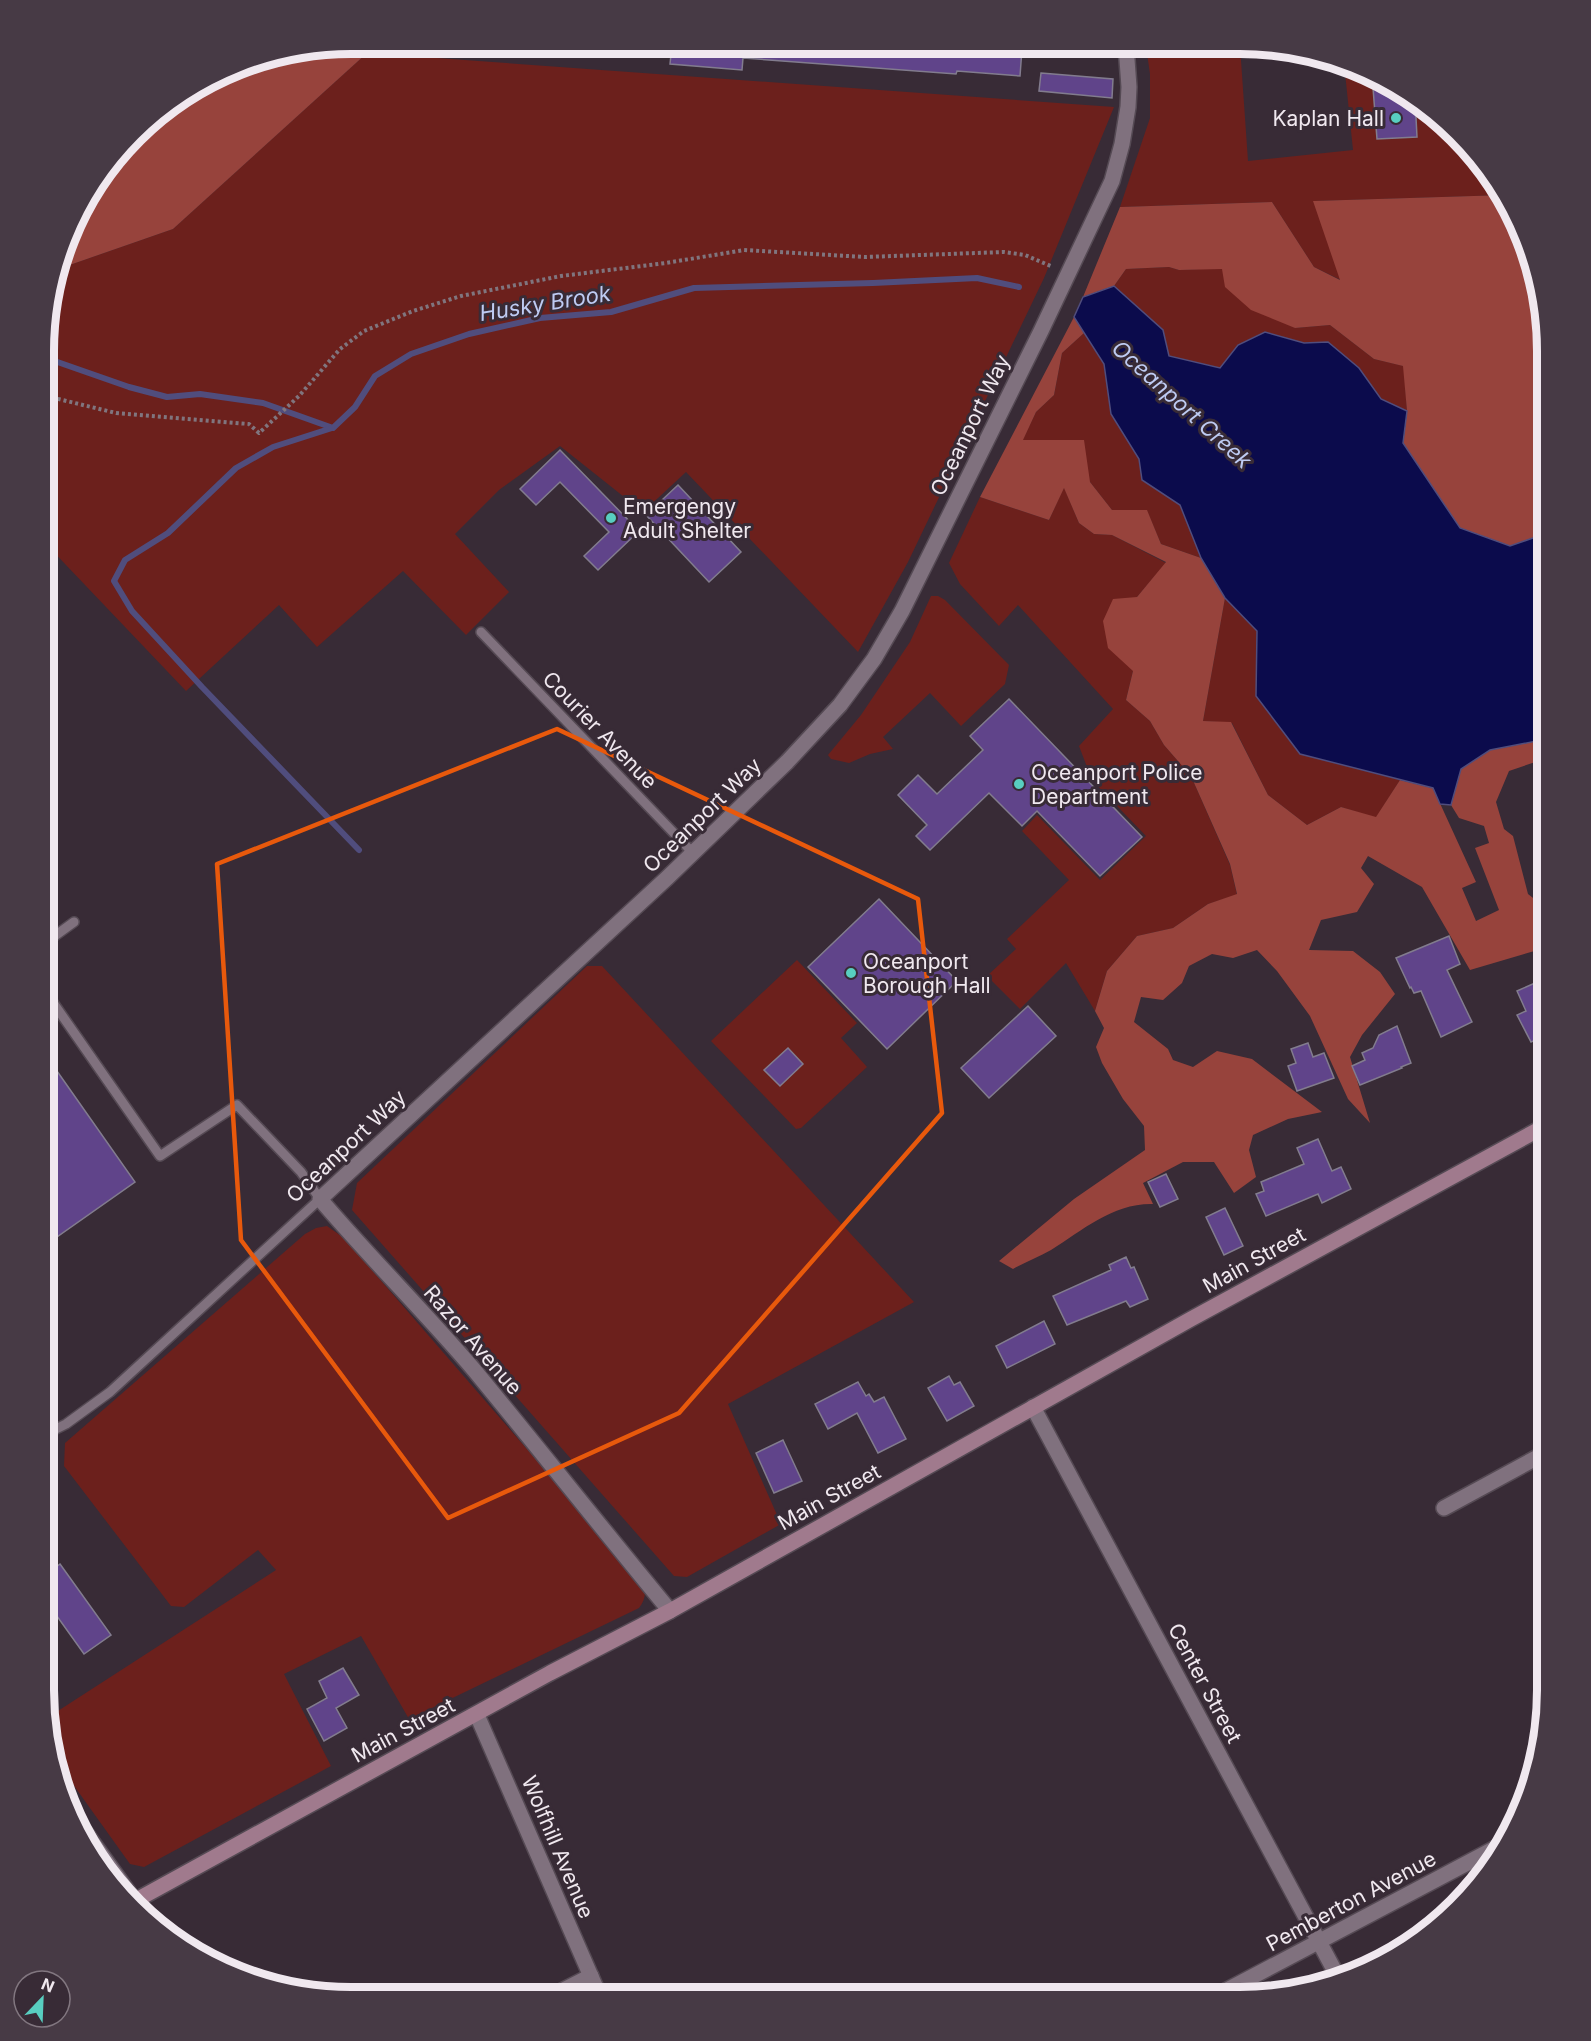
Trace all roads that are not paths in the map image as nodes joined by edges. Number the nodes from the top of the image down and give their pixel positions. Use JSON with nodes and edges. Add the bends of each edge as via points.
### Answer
{"nodes":[{"id":1,"x":1126,"y":54,"type":"edge"},
{"id":2,"x":481,"y":632,"type":"dead end"},
{"id":3,"x":693,"y":853,"type":"junction"},
{"id":4,"x":74,"y":922,"type":"dead end"},
{"id":5,"x":54,"y":936,"type":"edge"},
{"id":6,"x":54,"y":1004,"type":"edge"},
{"id":7,"x":1537,"y":1130,"type":"edge"},
{"id":8,"x":320,"y":1199,"type":"junction"},
{"id":9,"x":1034,"y":1407,"type":"junction"},
{"id":10,"x":54,"y":1430,"type":"edge"},
{"id":11,"x":1537,"y":1457,"type":"edge"},
{"id":12,"x":1444,"y":1508,"type":"dead end"},
{"id":13,"x":670,"y":1611,"type":"junction"},
{"id":14,"x":477,"y":1715,"type":"junction"},
{"id":15,"x":1489,"y":1851,"type":"edge"},
{"id":16,"x":139,"y":1898,"type":"edge"},
{"id":17,"x":1318,"y":1942,"type":"junction"},
{"id":18,"x":1335,"y":1971,"type":"edge"},
{"id":19,"x":591,"y":1976,"type":"junction"},
{"id":20,"x":570,"y":1987,"type":"edge"},
{"id":21,"x":596,"y":1987,"type":"edge"},
{"id":22,"x":1233,"y":1987,"type":"edge"}],
"edges":[{"from":1,"to":3,"type":"street","name":"Oceanport Way","via":[[1129,97],[1122,144],[1104,200],[902,611],[874,659],[840,705],[788,762]]},
{"from":2,"to":3,"type":"lane","name":"Courier Avenue"},
{"from":3,"to":8,"type":"street","name":"Oceanport Way"},
{"from":4,"to":5,"type":"lane"},
{"from":6,"to":8,"type":"lane","name":"Razor Avenue","via":[[160,1156],[237,1105],[301,1172]]},
{"from":7,"to":9,"type":"street","name":"Main Street"},
{"from":8,"to":10,"type":"lane","name":"Oceanport Way","via":[[110,1392]]},
{"from":8,"to":13,"type":"street","name":"Razor Avenue","via":[[475,1371]]},
{"from":9,"to":13,"type":"street","name":"Main Street"},
{"from":9,"to":17,"type":"street","name":"Center Street"},
{"from":11,"to":12,"type":"street"},
{"from":13,"to":14,"type":"street","name":"Main Street"},
{"from":14,"to":16,"type":"street","name":"Main Street"},
{"from":14,"to":19,"type":"street","name":"Wolfhill Avenue"},
{"from":15,"to":17,"type":"street","name":"Pemberton Avenue"},
{"from":17,"to":18,"type":"street","name":"Center Street"},
{"from":17,"to":22,"type":"street","name":"Pemberton Avenue"},
{"from":19,"to":20,"type":"street"},
{"from":19,"to":21,"type":"street","name":"Wolfhill Avenue"}]}
